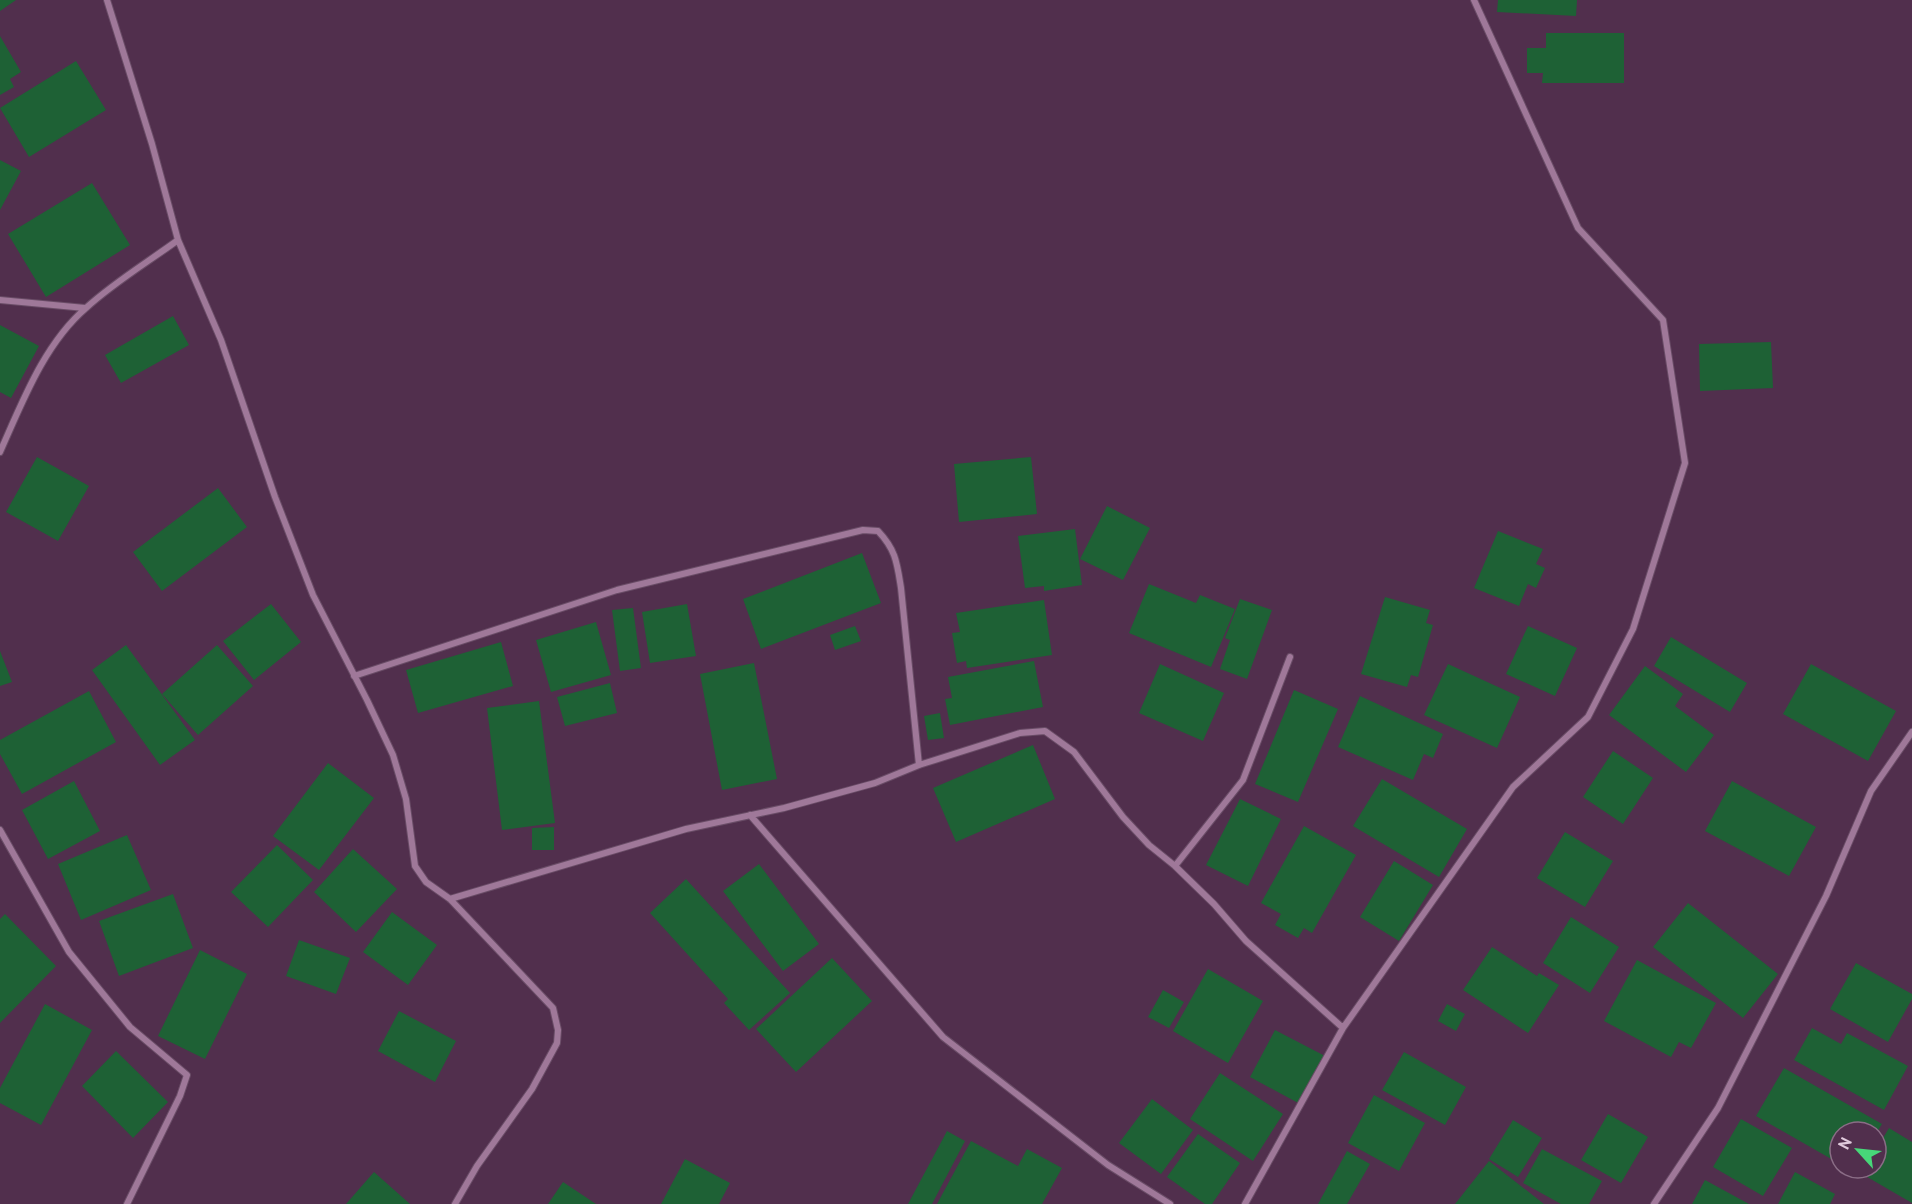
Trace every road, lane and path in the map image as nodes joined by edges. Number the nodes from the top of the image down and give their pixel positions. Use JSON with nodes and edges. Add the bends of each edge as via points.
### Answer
{"nodes":[{"id":1,"x":107,"y":0,"type":"edge"},
{"id":2,"x":1474,"y":0,"type":"edge"},
{"id":3,"x":178,"y":240,"type":"junction"},
{"id":4,"x":0,"y":300,"type":"edge"},
{"id":5,"x":85,"y":308,"type":"junction"},
{"id":6,"x":0,"y":452,"type":"edge"},
{"id":7,"x":1290,"y":657,"type":"dead end"},
{"id":8,"x":354,"y":676,"type":"junction"},
{"id":9,"x":1912,"y":732,"type":"edge"},
{"id":10,"x":919,"y":765,"type":"junction"},
{"id":11,"x":750,"y":815,"type":"junction"},
{"id":12,"x":0,"y":830,"type":"edge"},
{"id":13,"x":1175,"y":866,"type":"junction"},
{"id":14,"x":450,"y":899,"type":"junction"},
{"id":15,"x":1343,"y":1028,"type":"junction"},
{"id":16,"x":126,"y":1204,"type":"edge"},
{"id":17,"x":455,"y":1204,"type":"edge"},
{"id":18,"x":1170,"y":1204,"type":"edge"},
{"id":19,"x":1245,"y":1204,"type":"edge"},
{"id":20,"x":1654,"y":1204,"type":"edge"}],
"edges":[{"from":1,"to":3,"type":"street"},
{"from":2,"to":15,"type":"street","via":[[1578,228],[1663,320],[1684,463],[1633,629],[1588,717],[1513,787]]},
{"from":3,"to":5,"type":"street"},
{"from":3,"to":8,"type":"street","via":[[221,340],[313,595]]},
{"from":4,"to":5,"type":"street"},
{"from":5,"to":6,"type":"street","via":[[55,342]]},
{"from":7,"to":13,"type":"street","via":[[1243,780]]},
{"from":8,"to":10,"type":"street","via":[[617,590],[862,530],[878,531],[890,544],[897,562]]},
{"from":8,"to":14,"type":"street","via":[[393,756],[406,799],[415,866],[426,882]]},
{"from":9,"to":20,"type":"street","via":[[1871,791],[1826,896],[1718,1108]]},
{"from":10,"to":11,"type":"street","via":[[875,783]]},
{"from":10,"to":13,"type":"street","via":[[1020,733],[1046,731],[1074,752],[1123,817]]},
{"from":11,"to":14,"type":"street","via":[[686,829]]},
{"from":11,"to":18,"type":"street","via":[[943,1037],[1108,1164]]},
{"from":12,"to":16,"type":"street","via":[[69,952],[130,1027],[187,1075]]},
{"from":13,"to":15,"type":"street","via":[[1246,941]]},
{"from":14,"to":17,"type":"street","via":[[553,1008],[558,1030],[557,1042],[532,1089]]},
{"from":15,"to":19,"type":"street"}]}
